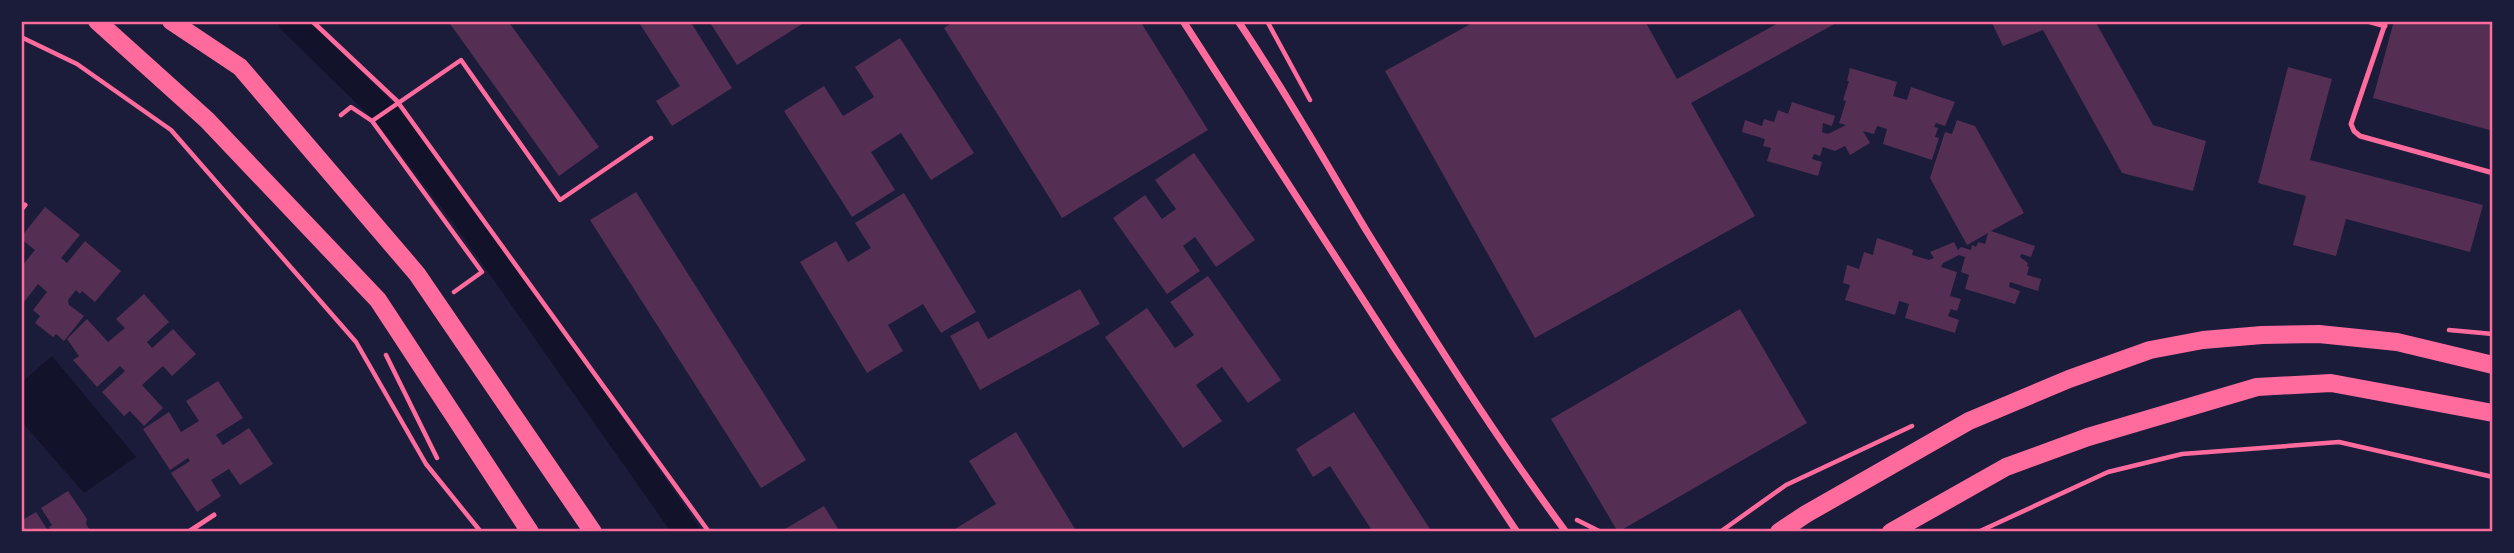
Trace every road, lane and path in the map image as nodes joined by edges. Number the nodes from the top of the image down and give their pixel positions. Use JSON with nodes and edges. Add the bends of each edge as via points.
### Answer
{"nodes":[{"id":1,"x":97,"y":21,"type":"edge"},
{"id":2,"x":171,"y":21,"type":"edge"},
{"id":3,"x":312,"y":21,"type":"edge"},
{"id":4,"x":1183,"y":21,"type":"edge"},
{"id":5,"x":1238,"y":21,"type":"edge"},
{"id":6,"x":1267,"y":21,"type":"edge"},
{"id":7,"x":2367,"y":21,"type":"edge"},
{"id":8,"x":2385,"y":23,"type":"edge"},
{"id":9,"x":21,"y":37,"type":"edge"},
{"id":10,"x":397,"y":101,"type":"junction"},
{"id":11,"x":1312,"y":103,"type":"dead end"},
{"id":12,"x":341,"y":115,"type":"dead end"},
{"id":13,"x":372,"y":121,"type":"junction"},
{"id":14,"x":651,"y":138,"type":"dead end"},
{"id":15,"x":2493,"y":173,"type":"edge"},
{"id":16,"x":482,"y":272,"type":"dead end"},
{"id":17,"x":380,"y":344,"type":"dead end"},
{"id":18,"x":2493,"y":365,"type":"edge"},
{"id":19,"x":2493,"y":413,"type":"edge"},
{"id":20,"x":437,"y":458,"type":"dead end"},
{"id":21,"x":2493,"y":477,"type":"edge"},
{"id":22,"x":214,"y":515,"type":"dead end"},
{"id":23,"x":1572,"y":517,"type":"dead end"},
{"id":24,"x":188,"y":532,"type":"edge"},
{"id":25,"x":481,"y":532,"type":"edge"},
{"id":26,"x":530,"y":532,"type":"edge"},
{"id":27,"x":593,"y":532,"type":"edge"},
{"id":28,"x":709,"y":532,"type":"edge"},
{"id":29,"x":1517,"y":532,"type":"edge"},
{"id":30,"x":1566,"y":532,"type":"edge"},
{"id":31,"x":1601,"y":532,"type":"edge"},
{"id":32,"x":1779,"y":532,"type":"edge"},
{"id":33,"x":1891,"y":532,"type":"edge"},
{"id":34,"x":1978,"y":532,"type":"edge"}],
"edges":[{"from":1,"to":26,"type":"main road","via":[[207,120],[378,300]]},
{"from":2,"to":27,"type":"main road","via":[[240,67],[417,274]]},
{"from":3,"to":10,"type":"path"},
{"from":4,"to":29,"type":"street"},
{"from":5,"to":30,"type":"street","via":[[1510,455]]},
{"from":6,"to":11,"type":"path"},
{"from":7,"to":8,"type":"lane"},
{"from":8,"to":15,"type":"lane","via":[[2351,124],[2354,131]]},
{"from":9,"to":25,"type":"path","via":[[77,64],[171,130],[356,342],[426,464]]},
{"from":10,"to":13,"type":"path"},
{"from":10,"to":14,"type":"path","via":[[461,60],[560,200]]},
{"from":10,"to":28,"type":"path"},
{"from":12,"to":13,"type":"path","via":[[351,107]]},
{"from":13,"to":16,"type":"path"},
{"from":17,"to":20,"type":"path"},
{"from":18,"to":32,"type":"main road","via":[[2397,342],[2319,334],[2203,340],[2150,350],[1969,421]]},
{"from":19,"to":33,"type":"main road","via":[[2331,383],[2257,387],[2006,467]]},
{"from":21,"to":34,"type":"path","via":[[2339,442],[2182,454],[2108,472]]},
{"from":22,"to":24,"type":"lane"},
{"from":23,"to":31,"type":"path"}]}
